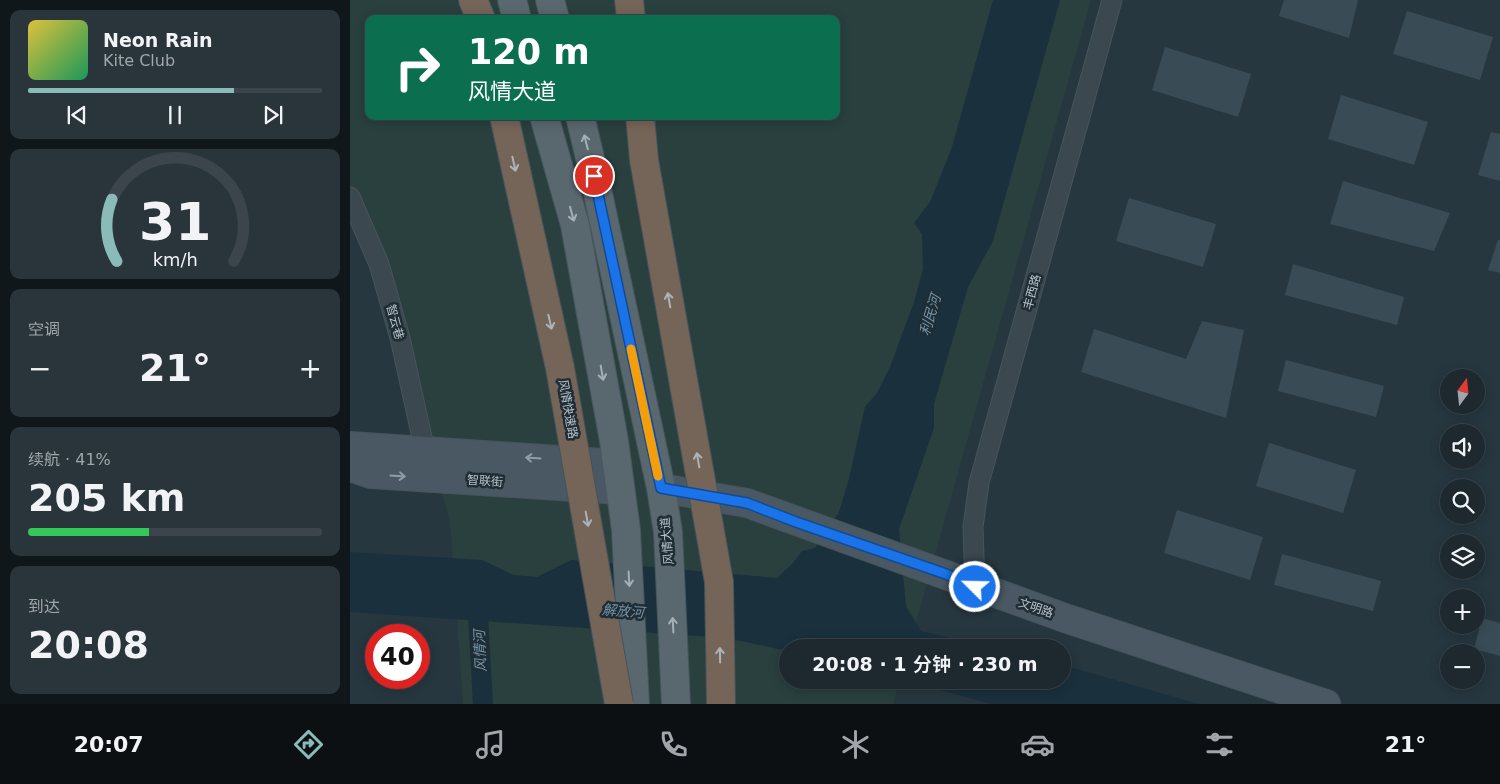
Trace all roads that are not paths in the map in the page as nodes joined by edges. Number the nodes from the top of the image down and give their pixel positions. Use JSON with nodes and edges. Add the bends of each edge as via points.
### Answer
{"nodes":[{"id":1,"x":512,"y":0,"type":"edge"},
{"id":2,"x":550,"y":0,"type":"edge"},
{"id":3,"x":629,"y":0,"type":"edge"},
{"id":4,"x":1112,"y":0,"type":"edge"},
{"id":5,"x":516,"y":15,"type":"edge"},
{"id":6,"x":554,"y":15,"type":"edge"},
{"id":7,"x":631,"y":15,"type":"edge"},
{"id":8,"x":505,"y":120,"type":"edge"},
{"id":9,"x":545,"y":120,"type":"edge"},
{"id":10,"x":581,"y":120,"type":"edge"},
{"id":11,"x":640,"y":120,"type":"edge"},
{"id":12,"x":350,"y":197,"type":"edge"},
{"id":13,"x":350,"y":446,"type":"edge"},
{"id":14,"x":425,"y":451,"type":"junction"},
{"id":15,"x":350,"y":467,"type":"edge"},
{"id":16,"x":619,"y":477,"type":"junction"},
{"id":17,"x":661,"y":488,"type":"junction"},
{"id":18,"x":975,"y":587,"type":"junction"},
{"id":19,"x":619,"y":704,"type":"edge"},
{"id":20,"x":635,"y":704,"type":"edge"},
{"id":21,"x":676,"y":704,"type":"edge"},
{"id":22,"x":721,"y":704,"type":"edge"},
{"id":23,"x":1326,"y":704,"type":"edge"}],
"edges":[{"from":1,"to":5,"type":"main road"},
{"from":2,"to":6,"type":"main road"},
{"from":3,"to":7,"type":"highway"},
{"from":4,"to":18,"type":"street","name":"丰西路","via":[[979,483],[973,527]]},
{"from":8,"to":19,"type":"highway","name":"风情快速路","one_way":true,"bridge":true,"via":[[560,368]]},
{"from":9,"to":16,"type":"main road","one_way":true,"via":[[575,225]]},
{"from":17,"to":10,"type":"main road","name":"风情大道","one_way":true},
{"from":22,"to":11,"type":"highway","one_way":true,"bridge":true,"via":[[719,582],[644,160]]},
{"from":12,"to":14,"type":"street","name":"智云巷","via":[[379,264],[400,338]]},
{"from":13,"to":14,"type":"street"},
{"from":16,"to":14,"type":"street","one_way":true},
{"from":15,"to":16,"type":"street","name":"智联街","one_way":true,"via":[[371,474]]},
{"from":16,"to":20,"type":"main road","one_way":true,"via":[[626,530]]},
{"from":17,"to":18,"type":"street","name":"文明路","via":[[747,503]]},
{"from":21,"to":17,"type":"main road","name":"风情大道","one_way":true,"via":[[668,532]]},
{"from":18,"to":23,"type":"street","name":"文明路"}]}
